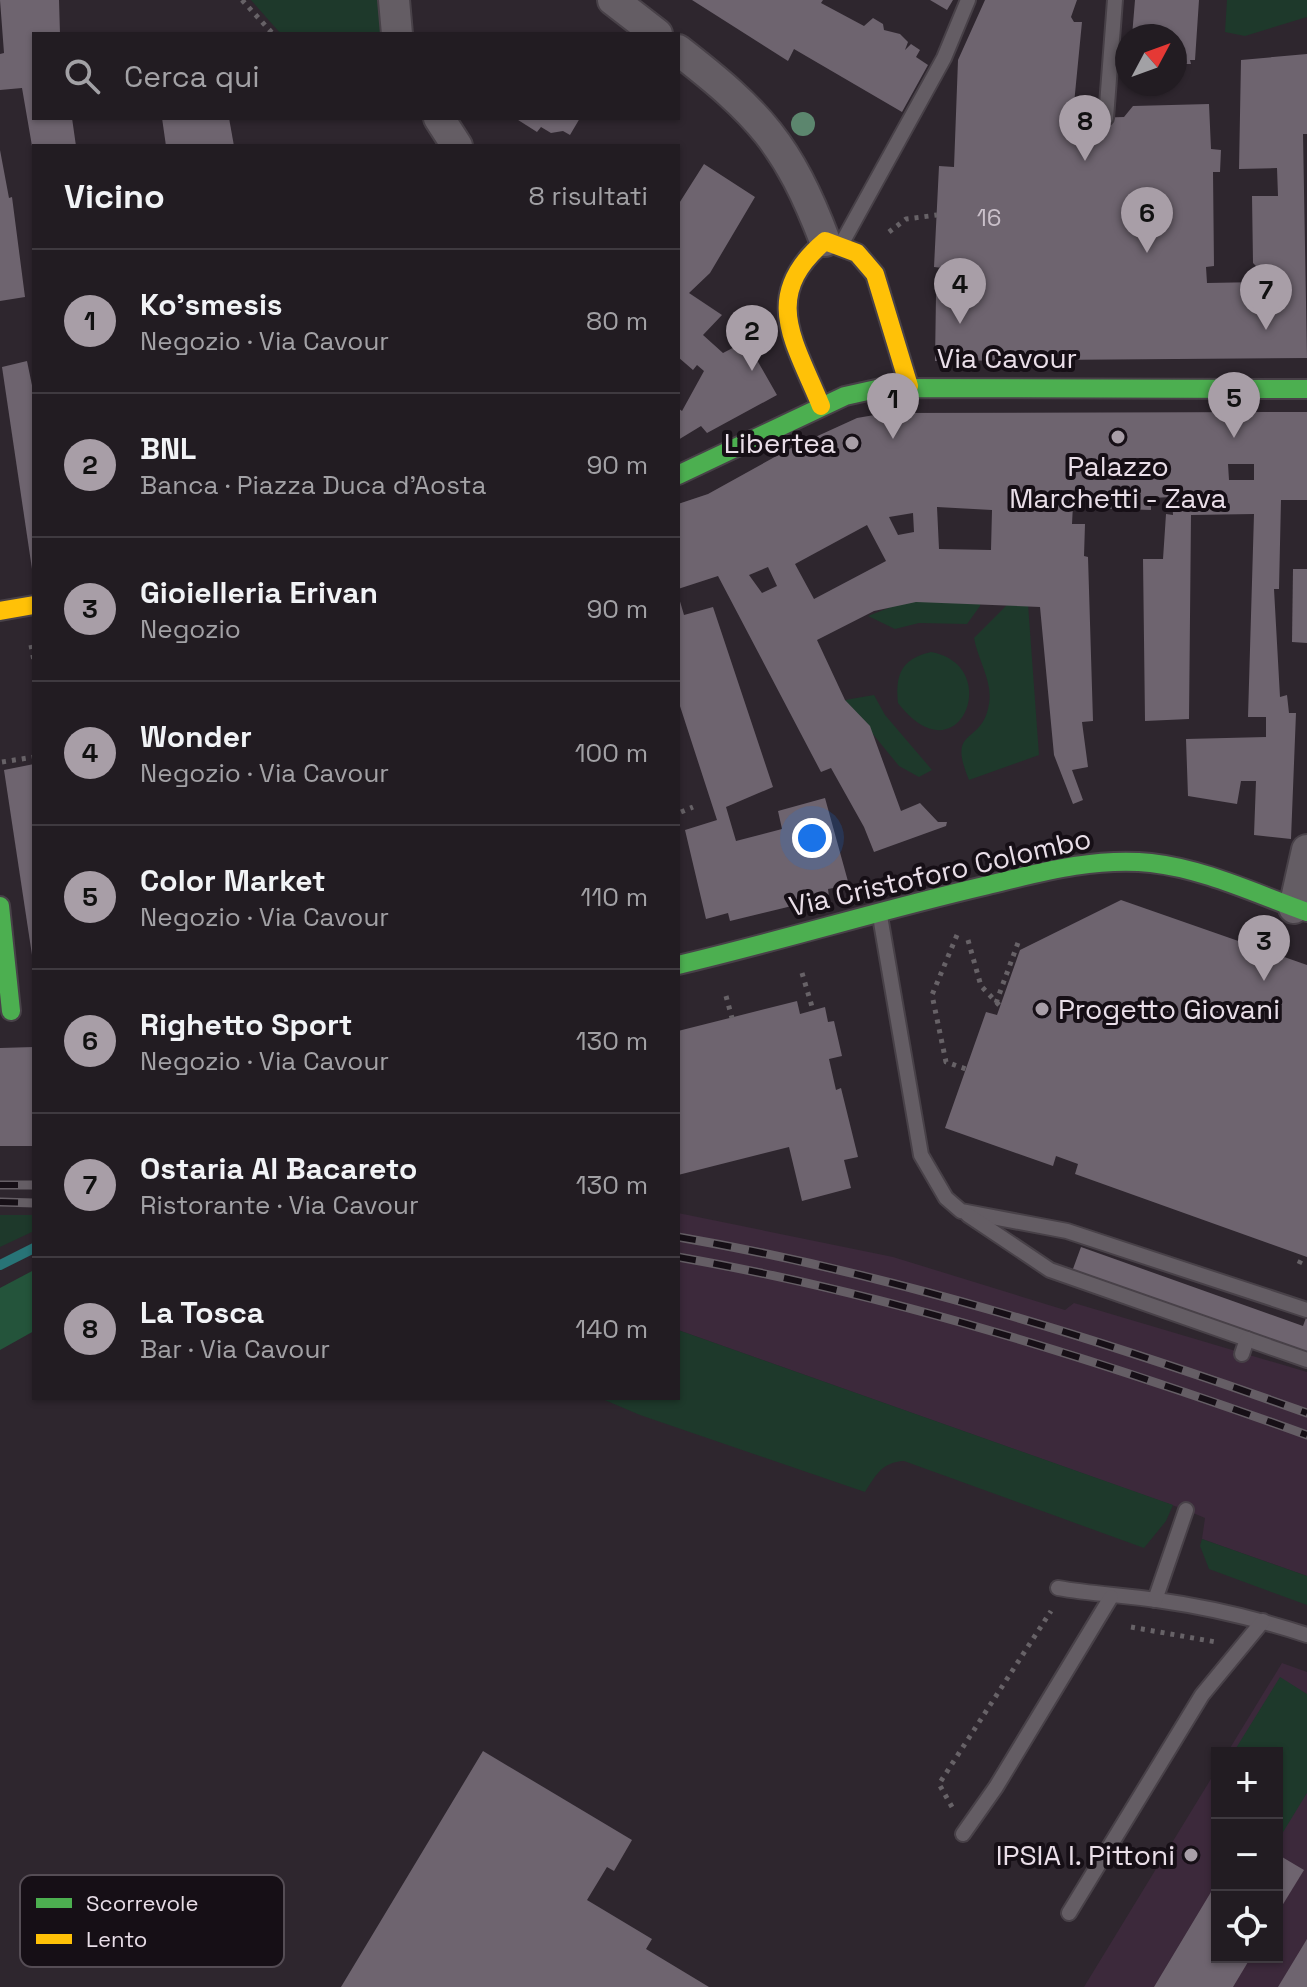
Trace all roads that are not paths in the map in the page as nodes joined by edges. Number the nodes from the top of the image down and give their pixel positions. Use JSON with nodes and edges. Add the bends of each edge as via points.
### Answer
{"nodes":[{"id":1,"x":394,"y":0,"type":"edge"},
{"id":2,"x":613,"y":0,"type":"edge"},
{"id":3,"x":968,"y":0,"type":"edge"},
{"id":4,"x":1115,"y":0,"type":"edge"},
{"id":5,"x":397,"y":32,"type":"edge"},
{"id":6,"x":654,"y":32,"type":"edge"},
{"id":7,"x":680,"y":52,"type":"edge"},
{"id":8,"x":1106,"y":118,"type":"dead end"},
{"id":9,"x":440,"y":120,"type":"edge"},
{"id":10,"x":456,"y":144,"type":"edge"},
{"id":11,"x":834,"y":242,"type":"junction"},
{"id":12,"x":909,"y":386,"type":"junction"},
{"id":13,"x":1307,"y":389,"type":"edge"},
{"id":14,"x":821,"y":406,"type":"junction"},
{"id":15,"x":680,"y":474,"type":"edge"},
{"id":16,"x":32,"y":605,"type":"edge"},
{"id":17,"x":0,"y":611,"type":"edge"},
{"id":18,"x":1307,"y":850,"type":"edge"},
{"id":19,"x":0,"y":906,"type":"edge"},
{"id":20,"x":1301,"y":910,"type":"edge"},
{"id":21,"x":879,"y":912,"type":"junction"},
{"id":22,"x":680,"y":964,"type":"edge"},
{"id":23,"x":6,"y":1011,"type":"edge"},
{"id":24,"x":32,"y":1012,"type":"edge"},
{"id":25,"x":961,"y":1211,"type":"junction"},
{"id":26,"x":1307,"y":1310,"type":"edge"},
{"id":27,"x":1247,"y":1339,"type":"junction"},
{"id":28,"x":1242,"y":1354,"type":"dead end"},
{"id":29,"x":1307,"y":1360,"type":"edge"},
{"id":30,"x":1186,"y":1510,"type":"dead end"},
{"id":31,"x":1058,"y":1588,"type":"dead end"},
{"id":32,"x":1111,"y":1597,"type":"junction"},
{"id":33,"x":1155,"y":1600,"type":"junction"},
{"id":34,"x":1263,"y":1621,"type":"junction"},
{"id":35,"x":1307,"y":1635,"type":"edge"},
{"id":36,"x":965,"y":1831,"type":"road end"},
{"id":37,"x":1069,"y":1913,"type":"dead end"}],
"edges":[{"from":1,"to":5,"type":"street"},
{"from":2,"to":6,"type":"street"},
{"from":3,"to":11,"type":"lane","via":[[944,58]]},
{"from":4,"to":8,"type":"lane"},
{"from":7,"to":11,"type":"street","via":[[736,95],[766,128]]},
{"from":9,"to":10,"type":"street"},
{"from":11,"to":12,"type":"street","via":[[860,255],[882,282],[895,349]]},
{"from":11,"to":14,"type":"street","via":[[798,264],[786,286],[784,307]]},
{"from":12,"to":13,"type":"street","name":"Via Cavour"},
{"from":12,"to":14,"type":"street","name":"Via Cavour","via":[[857,393]]},
{"from":14,"to":15,"type":"street","name":"Via Cavour"},
{"from":16,"to":17,"type":"street"},
{"from":18,"to":20,"type":"street"},
{"from":19,"to":23,"type":"street"},
{"from":20,"to":21,"type":"street","name":"Via Cristoforo Colombo","via":[[1205,876],[1116,861],[1068,866]]},
{"from":21,"to":22,"type":"street","name":"Via Cristoforo Colombo"},
{"from":21,"to":25,"type":"lane","via":[[921,1155],[939,1188]]},
{"from":23,"to":24,"type":"street"},
{"from":25,"to":26,"type":"lane","via":[[1067,1231]]},
{"from":25,"to":27,"type":"lane","via":[[1050,1270]]},
{"from":27,"to":28,"type":"lane"},
{"from":27,"to":29,"type":"lane"},
{"from":30,"to":33,"type":"lane"},
{"from":31,"to":32,"type":"lane"},
{"from":32,"to":33,"type":"lane"},
{"from":32,"to":36,"type":"lane"},
{"from":33,"to":34,"type":"lane"},
{"from":34,"to":35,"type":"lane"},
{"from":34,"to":37,"type":"lane","via":[[1202,1695]]}]}
